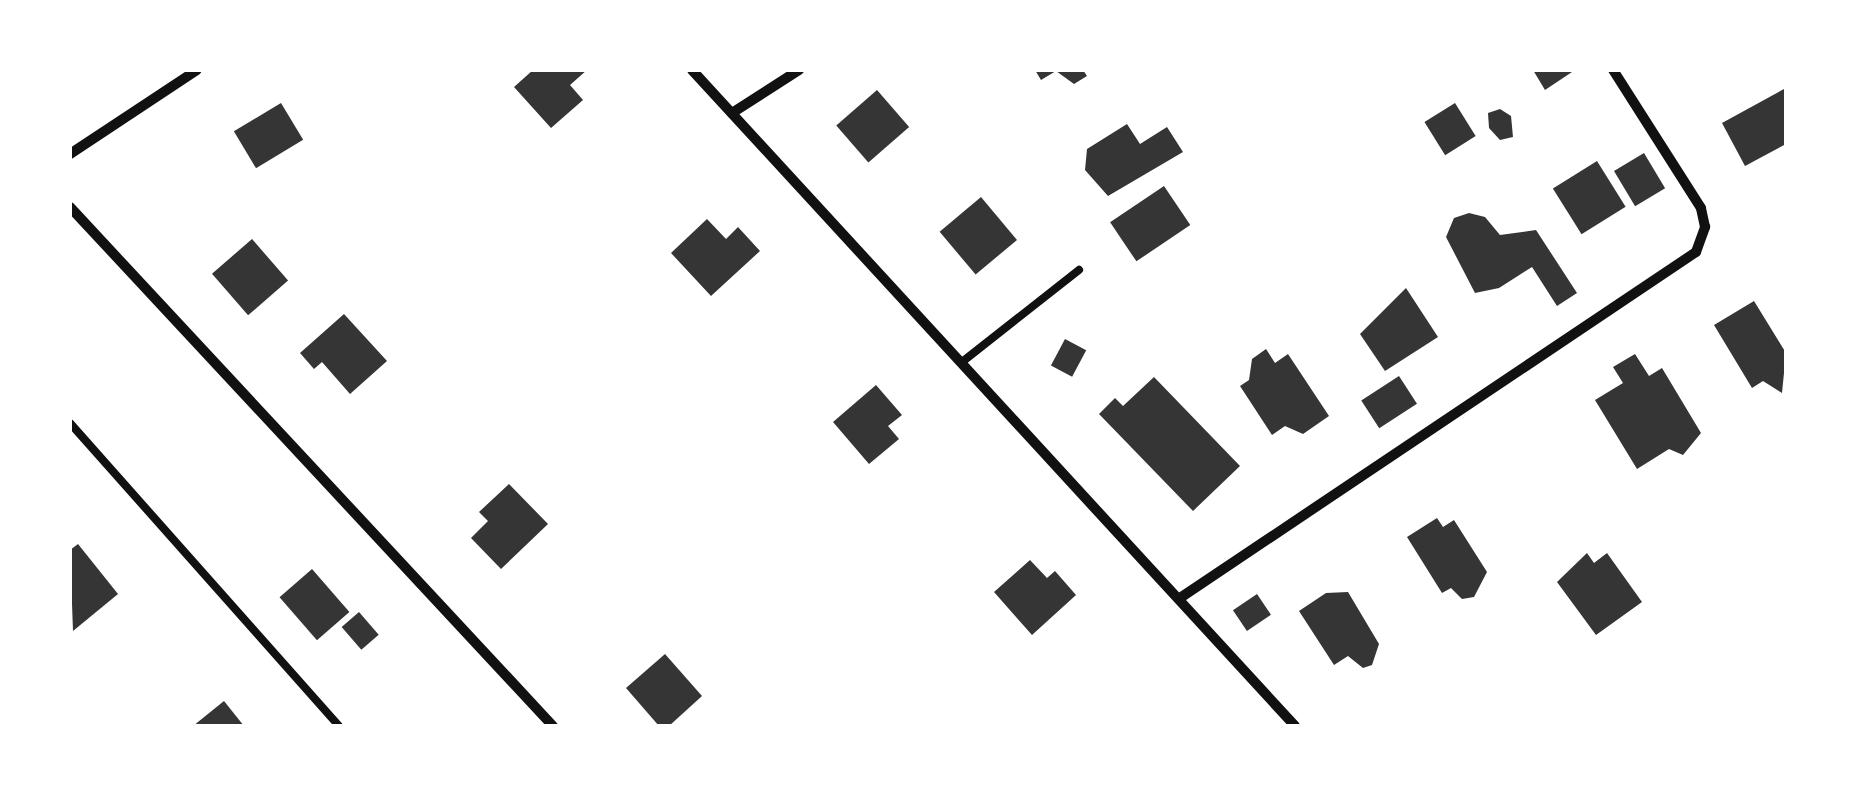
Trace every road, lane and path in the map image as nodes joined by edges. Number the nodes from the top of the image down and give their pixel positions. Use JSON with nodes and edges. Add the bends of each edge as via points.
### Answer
{"nodes":[{"id":1,"x":196,"y":70,"type":"edge"},
{"id":2,"x":692,"y":70,"type":"edge"},
{"id":3,"x":799,"y":70,"type":"edge"},
{"id":4,"x":1613,"y":70,"type":"edge"},
{"id":5,"x":732,"y":113,"type":"junction"},
{"id":6,"x":70,"y":154,"type":"edge"},
{"id":7,"x":70,"y":208,"type":"edge"},
{"id":8,"x":1079,"y":270,"type":"dead end"},
{"id":9,"x":962,"y":362,"type":"junction"},
{"id":10,"x":70,"y":422,"type":"edge"},
{"id":11,"x":1180,"y":598,"type":"junction"},
{"id":12,"x":339,"y":726,"type":"edge"},
{"id":13,"x":552,"y":726,"type":"edge"},
{"id":14,"x":1295,"y":726,"type":"edge"}],
"edges":[{"from":1,"to":6,"type":"street"},
{"from":2,"to":5,"type":"street"},
{"from":3,"to":5,"type":"street"},
{"from":4,"to":11,"type":"street","via":[[1702,208],[1706,227],[1696,252]]},
{"from":5,"to":9,"type":"street"},
{"from":7,"to":13,"type":"street"},
{"from":8,"to":9,"type":"lane"},
{"from":9,"to":11,"type":"street"},
{"from":10,"to":12,"type":"lane"},
{"from":11,"to":14,"type":"street"}]}
